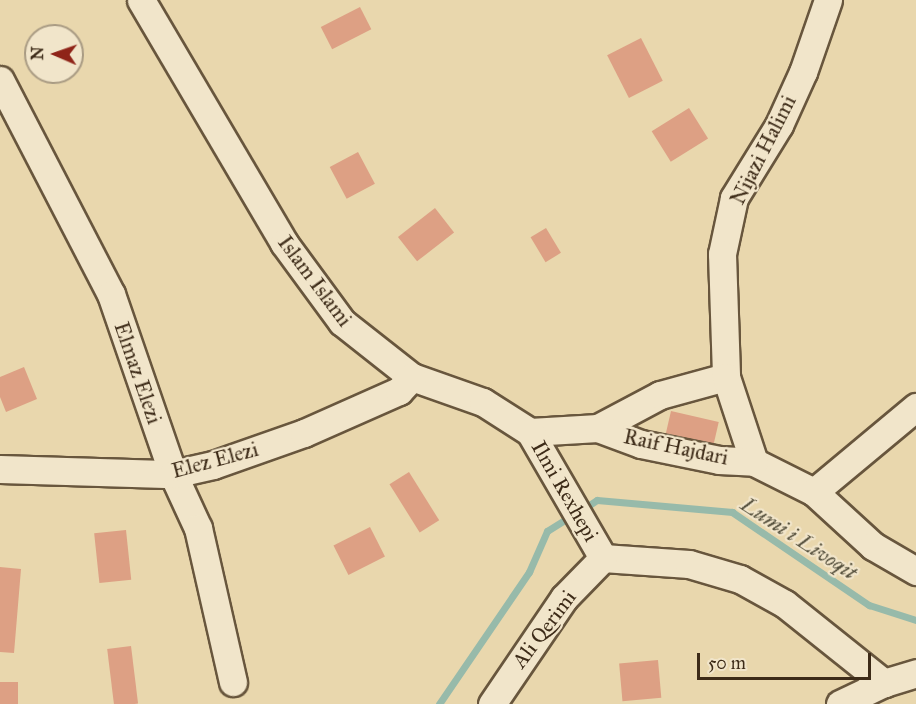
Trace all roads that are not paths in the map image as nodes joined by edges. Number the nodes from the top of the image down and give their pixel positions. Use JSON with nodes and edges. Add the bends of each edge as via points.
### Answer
{"nodes":[{"id":1,"x":141,"y":0,"type":"edge"},
{"id":2,"x":828,"y":0,"type":"edge"},
{"id":3,"x":0,"y":80,"type":"edge"},
{"id":4,"x":412,"y":377,"type":"junction"},
{"id":5,"x":726,"y":377,"type":"junction"},
{"id":6,"x":916,"y":407,"type":"edge"},
{"id":7,"x":598,"y":428,"type":"junction"},
{"id":8,"x":530,"y":432,"type":"junction"},
{"id":9,"x":754,"y":462,"type":"junction"},
{"id":10,"x":0,"y":469,"type":"edge"},
{"id":11,"x":173,"y":474,"type":"junction"},
{"id":12,"x":814,"y":492,"type":"junction"},
{"id":13,"x":599,"y":549,"type":"junction"},
{"id":14,"x":916,"y":571,"type":"edge"},
{"id":15,"x":916,"y":673,"type":"edge"},
{"id":16,"x":233,"y":682,"type":"dead end"},
{"id":17,"x":884,"y":683,"type":"junction"},
{"id":18,"x":492,"y":704,"type":"edge"},
{"id":19,"x":840,"y":704,"type":"edge"}],
"edges":[{"from":1,"to":4,"type":"street","name":"Islam Islami","via":[[284,243],[342,322]]},
{"from":2,"to":5,"type":"street","name":"Nijazi Halimi","via":[[803,72],[779,124],[734,198],[722,254]]},
{"from":3,"to":11,"type":"street","name":"Elmaz Elezi","via":[[111,294]]},
{"from":4,"to":8,"type":"street","name":"Islam Islami","via":[[483,402]]},
{"from":4,"to":11,"type":"street","name":"Elez Elezi","via":[[399,391],[304,433],[213,465]]},
{"from":5,"to":7,"type":"street","via":[[660,395]]},
{"from":5,"to":9,"type":"street","name":"Raif Hajdari"},
{"from":6,"to":12,"type":"street"},
{"from":7,"to":8,"type":"street"},
{"from":7,"to":9,"type":"street","name":"Raif Hajdari","via":[[641,444],[720,460]]},
{"from":8,"to":13,"type":"street","name":"Ilmi Rexhepi"},
{"from":9,"to":12,"type":"street","name":"Raif Hajdari"},
{"from":10,"to":11,"type":"street","name":"Elez Elezi"},
{"from":11,"to":16,"type":"street","name":"Elmaz Elezi","via":[[198,528]]},
{"from":12,"to":14,"type":"street","name":"Raif Hajdari","via":[[873,546]]},
{"from":13,"to":17,"type":"street","name":"Ilmi Rexhepi","via":[[689,564],[740,579],[785,604]]},
{"from":13,"to":18,"type":"street","name":"Ali Qerimi"},
{"from":15,"to":17,"type":"street"},
{"from":17,"to":19,"type":"street"}]}
